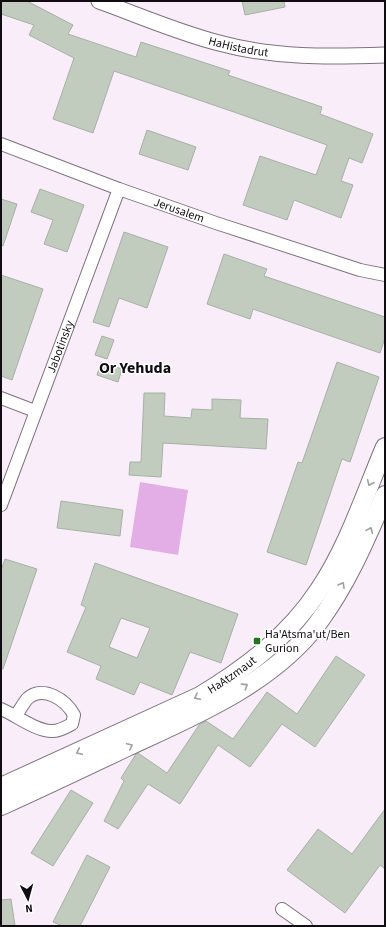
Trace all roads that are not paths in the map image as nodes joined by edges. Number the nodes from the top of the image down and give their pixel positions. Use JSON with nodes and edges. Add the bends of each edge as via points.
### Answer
{"nodes":[{"id":1,"x":99,"y":1,"type":"edge"},
{"id":2,"x":385,"y":55,"type":"edge"},
{"id":3,"x":1,"y":144,"type":"edge"},
{"id":4,"x":119,"y":189,"type":"junction"},
{"id":5,"x":360,"y":270,"type":"junction"},
{"id":6,"x":385,"y":275,"type":"edge"},
{"id":7,"x":385,"y":283,"type":"edge"},
{"id":8,"x":1,"y":398,"type":"edge"},
{"id":9,"x":35,"y":411,"type":"junction"},
{"id":10,"x":385,"y":447,"type":"edge"},
{"id":11,"x":385,"y":495,"type":"edge"},
{"id":12,"x":1,"y":505,"type":"edge"},
{"id":13,"x":1,"y":709,"type":"edge"},
{"id":14,"x":16,"y":715,"type":"dead end"},
{"id":15,"x":1,"y":787,"type":"edge"},
{"id":16,"x":1,"y":806,"type":"edge"},
{"id":17,"x":282,"y":909,"type":"dead end"},
{"id":18,"x":306,"y":926,"type":"edge"}],
"edges":[{"from":1,"to":2,"type":"street","name":"HaHistadrut","via":[[219,43],[262,52],[332,57]]},
{"from":3,"to":4,"type":"street","name":"Jerusalem"},
{"from":4,"to":5,"type":"street","name":"Jerusalem"},
{"from":4,"to":9,"type":"street","name":"Jabotinsky"},
{"from":5,"to":6,"type":"street","name":"Jerusalem"},
{"from":5,"to":7,"type":"street","name":"Jerusalem"},
{"from":8,"to":9,"type":"street"},
{"from":9,"to":12,"type":"street","name":"Jabotinsky"},
{"from":10,"to":15,"type":"main road","name":"HaAtzmaut","one_way":true,"via":[[328,576],[302,613],[260,655],[200,696]]},
{"from":16,"to":11,"type":"main road","name":"HaAtzmaut","one_way":true,"via":[[201,711],[264,674],[291,652],[317,624],[343,584]]},
{"from":13,"to":14,"type":"street"},
{"from":17,"to":18,"type":"street"}]}
